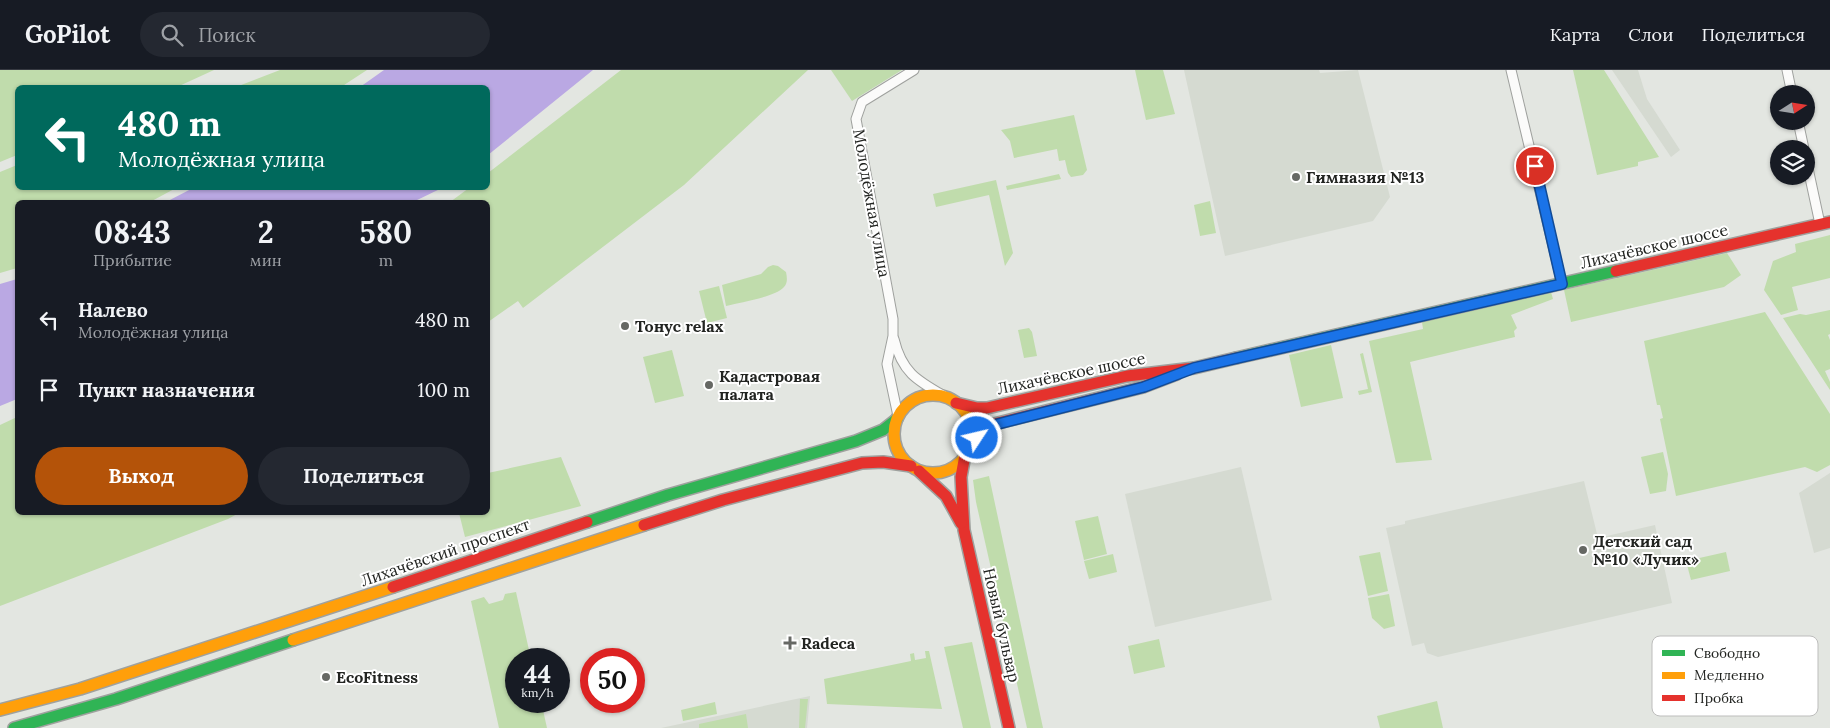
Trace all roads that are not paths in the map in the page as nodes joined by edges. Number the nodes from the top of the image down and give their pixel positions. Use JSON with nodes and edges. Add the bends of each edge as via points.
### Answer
{"nodes":[{"id":1,"x":914,"y":70,"type":"edge"},
{"id":2,"x":1511,"y":70,"type":"edge"},
{"id":3,"x":1787,"y":70,"type":"edge"},
{"id":4,"x":1790,"y":85,"type":"edge"},
{"id":5,"x":1814,"y":185,"type":"edge"},
{"id":6,"x":1825,"y":223,"type":"edge"},
{"id":7,"x":1562,"y":284,"type":"junction"},
{"id":8,"x":893,"y":336,"type":"junction"},
{"id":9,"x":1194,"y":368,"type":"junction"},
{"id":10,"x":952,"y":400,"type":"junction"},
{"id":11,"x":897,"y":417,"type":"junction"},
{"id":12,"x":967,"y":450,"type":"junction"},
{"id":13,"x":913,"y":468,"type":"junction"},
{"id":14,"x":964,"y":530,"type":"junction"},
{"id":15,"x":0,"y":710,"type":"edge"},
{"id":16,"x":14,"y":728,"type":"edge"},
{"id":17,"x":1009,"y":728,"type":"edge"}],
"edges":[{"from":1,"to":8,"type":"street","name":"Молодёжная улица","via":[[862,102],[856,119],[893,318]]},
{"from":2,"to":7,"type":"street"},
{"from":3,"to":4,"type":"street"},
{"from":5,"to":6,"type":"street"},
{"from":6,"to":7,"type":"main road","name":"Лихачёвское шоссе"},
{"from":7,"to":9,"type":"main road","name":"Лихачёвское шоссе"},
{"from":8,"to":10,"type":"street","name":"Молодёжная улица","via":[[900,359],[909,372]]},
{"from":8,"to":11,"type":"street","name":"Молодёжная улица","via":[[887,364]]},
{"from":9,"to":10,"type":"main road","name":"Лихачёвское шоссе","via":[[1126,376],[987,408]]},
{"from":9,"to":12,"type":"main road","name":"Лихачёвское шоссе","via":[[1144,387],[990,426]]},
{"from":10,"to":11,"type":"main road","name":"Лихачёвский проспект","via":[[930,395],[915,399]]},
{"from":10,"to":12,"type":"main road","via":[[969,421],[971,430]]},
{"from":11,"to":13,"type":"main road","via":[[895,444],[903,460]]},
{"from":11,"to":15,"type":"main road","name":"Лихачёвский проспект","via":[[883,430],[856,442],[668,495],[197,652]]},
{"from":12,"to":13,"type":"main road","via":[[959,462],[943,471],[934,473]]},
{"from":12,"to":14,"type":"main road","name":"Новый бульвар","via":[[961,477]]},
{"from":13,"to":14,"type":"main road","name":"Новый бульвар","via":[[946,496]]},
{"from":13,"to":16,"type":"main road","via":[[882,462],[862,463],[723,500],[125,696]]},
{"from":14,"to":17,"type":"main road","name":"Новый бульвар"}]}
